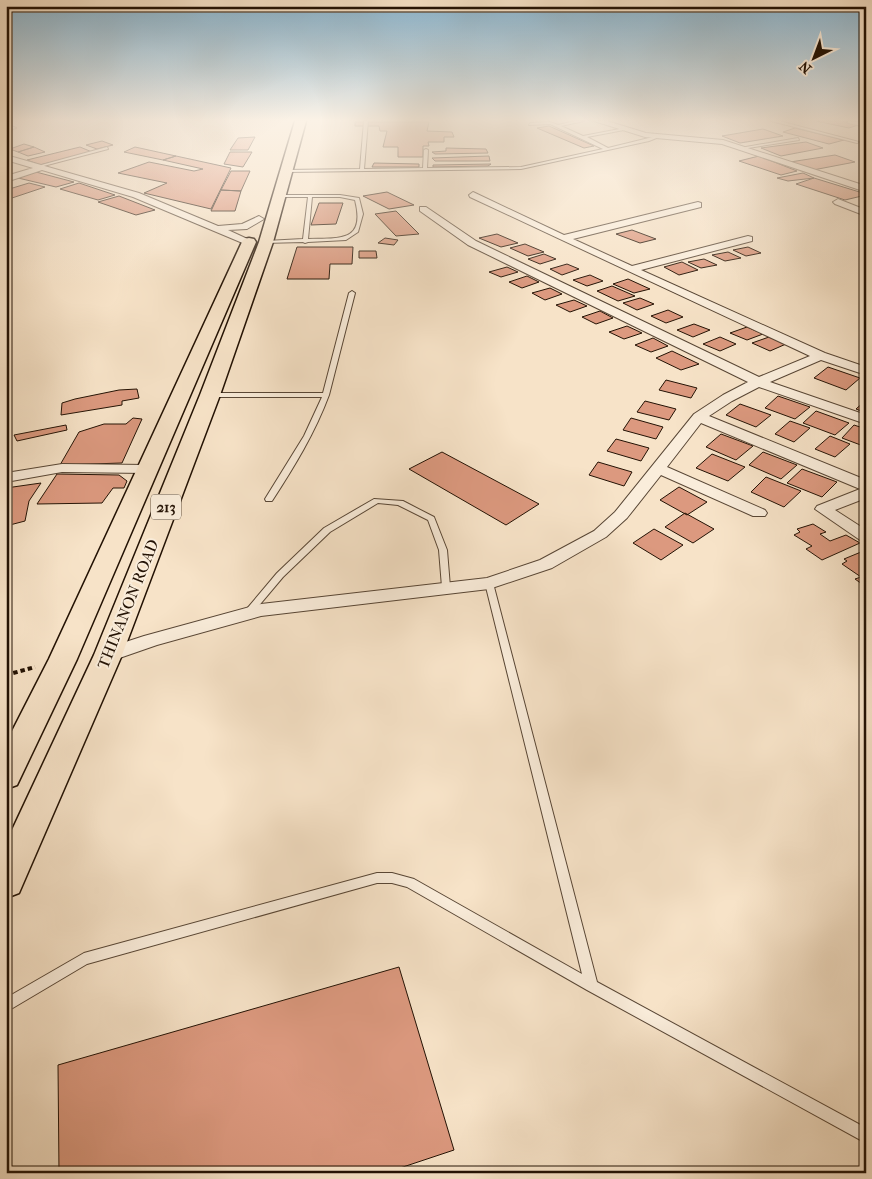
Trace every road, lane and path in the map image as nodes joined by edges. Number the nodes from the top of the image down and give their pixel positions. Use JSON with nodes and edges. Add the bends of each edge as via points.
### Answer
{"nodes":[{"id":1,"x":70,"y":176,"type":"edge"},
{"id":2,"x":273,"y":176,"type":"edge"},
{"id":3,"x":284,"y":176,"type":"edge"},
{"id":4,"x":827,"y":176,"type":"edge"},
{"id":5,"x":866,"y":189,"type":"edge"},
{"id":6,"x":473,"y":195,"type":"dead end"},
{"id":7,"x":278,"y":196,"type":"junction"},
{"id":8,"x":310,"y":197,"type":"junction"},
{"id":9,"x":838,"y":202,"type":"dead end"},
{"id":10,"x":698,"y":205,"type":"dead end"},
{"id":11,"x":424,"y":208,"type":"dead end"},
{"id":12,"x":866,"y":212,"type":"edge"},
{"id":13,"x":259,"y":219,"type":"junction"},
{"id":14,"x":200,"y":221,"type":"junction"},
{"id":15,"x":563,"y":238,"type":"junction"},
{"id":16,"x":748,"y":239,"type":"dead end"},
{"id":17,"x":257,"y":242,"type":"junction"},
{"id":18,"x":305,"y":242,"type":"junction"},
{"id":19,"x":631,"y":269,"type":"junction"},
{"id":20,"x":352,"y":293,"type":"dead end"},
{"id":21,"x":820,"y":356,"type":"junction"},
{"id":22,"x":866,"y":371,"type":"edge"},
{"id":23,"x":759,"y":382,"type":"junction"},
{"id":24,"x":210,"y":395,"type":"junction"},
{"id":25,"x":326,"y":395,"type":"junction"},
{"id":26,"x":699,"y":417,"type":"junction"},
{"id":27,"x":866,"y":420,"type":"edge"},
{"id":28,"x":658,"y":468,"type":"junction"},
{"id":29,"x":148,"y":469,"type":"junction"},
{"id":30,"x":6,"y":478,"type":"edge"},
{"id":31,"x":866,"y":486,"type":"edge"},
{"id":32,"x":866,"y":492,"type":"edge"},
{"id":33,"x":268,"y":499,"type":"dead end"},
{"id":34,"x":759,"y":513,"type":"dead end"},
{"id":35,"x":866,"y":537,"type":"edge"},
{"id":36,"x":489,"y":582,"type":"junction"},
{"id":37,"x":446,"y":588,"type":"junction"},
{"id":38,"x":248,"y":613,"type":"junction"},
{"id":39,"x":108,"y":655,"type":"junction"},
{"id":40,"x":6,"y":776,"type":"edge"},
{"id":41,"x":6,"y":882,"type":"edge"},
{"id":42,"x":592,"y":986,"type":"junction"},
{"id":43,"x":6,"y":1006,"type":"edge"},
{"id":44,"x":866,"y":1136,"type":"edge"}],
"edges":[{"from":1,"to":14,"type":"street","via":[[136,195]]},
{"from":2,"to":13,"type":"main road","name":"THINANON ROAD","number":"213"},
{"from":3,"to":7,"type":"main road","name":"THINANON ROAD","number":"213"},
{"from":4,"to":5,"type":"street"},
{"from":6,"to":15,"type":"street"},
{"from":7,"to":8,"type":"lane"},
{"from":7,"to":17,"type":"main road","name":"THINANON ROAD","number":"213"},
{"from":8,"to":18,"type":"lane"},
{"from":8,"to":18,"type":"lane","via":[[356,199],[361,214],[356,232],[346,239]]},
{"from":9,"to":12,"type":"street"},
{"from":10,"to":15,"type":"street"},
{"from":11,"to":23,"type":"street","via":[[472,243]]},
{"from":13,"to":14,"type":"street","via":[[244,227],[233,228]]},
{"from":13,"to":17,"type":"main road","name":"THINANON ROAD","number":"213"},
{"from":14,"to":17,"type":"street"},
{"from":15,"to":19,"type":"street"},
{"from":16,"to":19,"type":"street"},
{"from":17,"to":18,"type":"lane"},
{"from":17,"to":24,"type":"main road","name":"THINANON ROAD","number":"213"},
{"from":17,"to":29,"type":"main road","name":"THINANON ROAD","number":"213"},
{"from":19,"to":21,"type":"street"},
{"from":20,"to":25,"type":"lane"},
{"from":21,"to":22,"type":"street"},
{"from":21,"to":23,"type":"street"},
{"from":23,"to":26,"type":"street"},
{"from":23,"to":27,"type":"street"},
{"from":24,"to":25,"type":"lane"},
{"from":24,"to":39,"type":"main road","name":"THINANON ROAD","number":"213"},
{"from":25,"to":33,"type":"lane","via":[[298,452]]},
{"from":26,"to":28,"type":"street"},
{"from":26,"to":31,"type":"street"},
{"from":28,"to":34,"type":"street"},
{"from":28,"to":36,"type":"street","via":[[621,515],[600,534],[546,564]]},
{"from":29,"to":30,"type":"street","via":[[62,468]]},
{"from":29,"to":40,"type":"main road","name":"THINANON ROAD","number":"213","via":[[63,659]]},
{"from":32,"to":35,"type":"street","via":[[823,509]]},
{"from":36,"to":37,"type":"street"},
{"from":36,"to":42,"type":"lane"},
{"from":37,"to":38,"type":"street"},
{"from":37,"to":38,"type":"lane","via":[[443,550],[431,519],[400,503],[376,501],[328,530],[280,575]]},
{"from":38,"to":39,"type":"street"},
{"from":39,"to":41,"type":"main road","name":"THINANON ROAD","number":"213"},
{"from":42,"to":43,"type":"lane","via":[[410,883],[377,878],[84,959]]},
{"from":42,"to":44,"type":"lane"}]}
